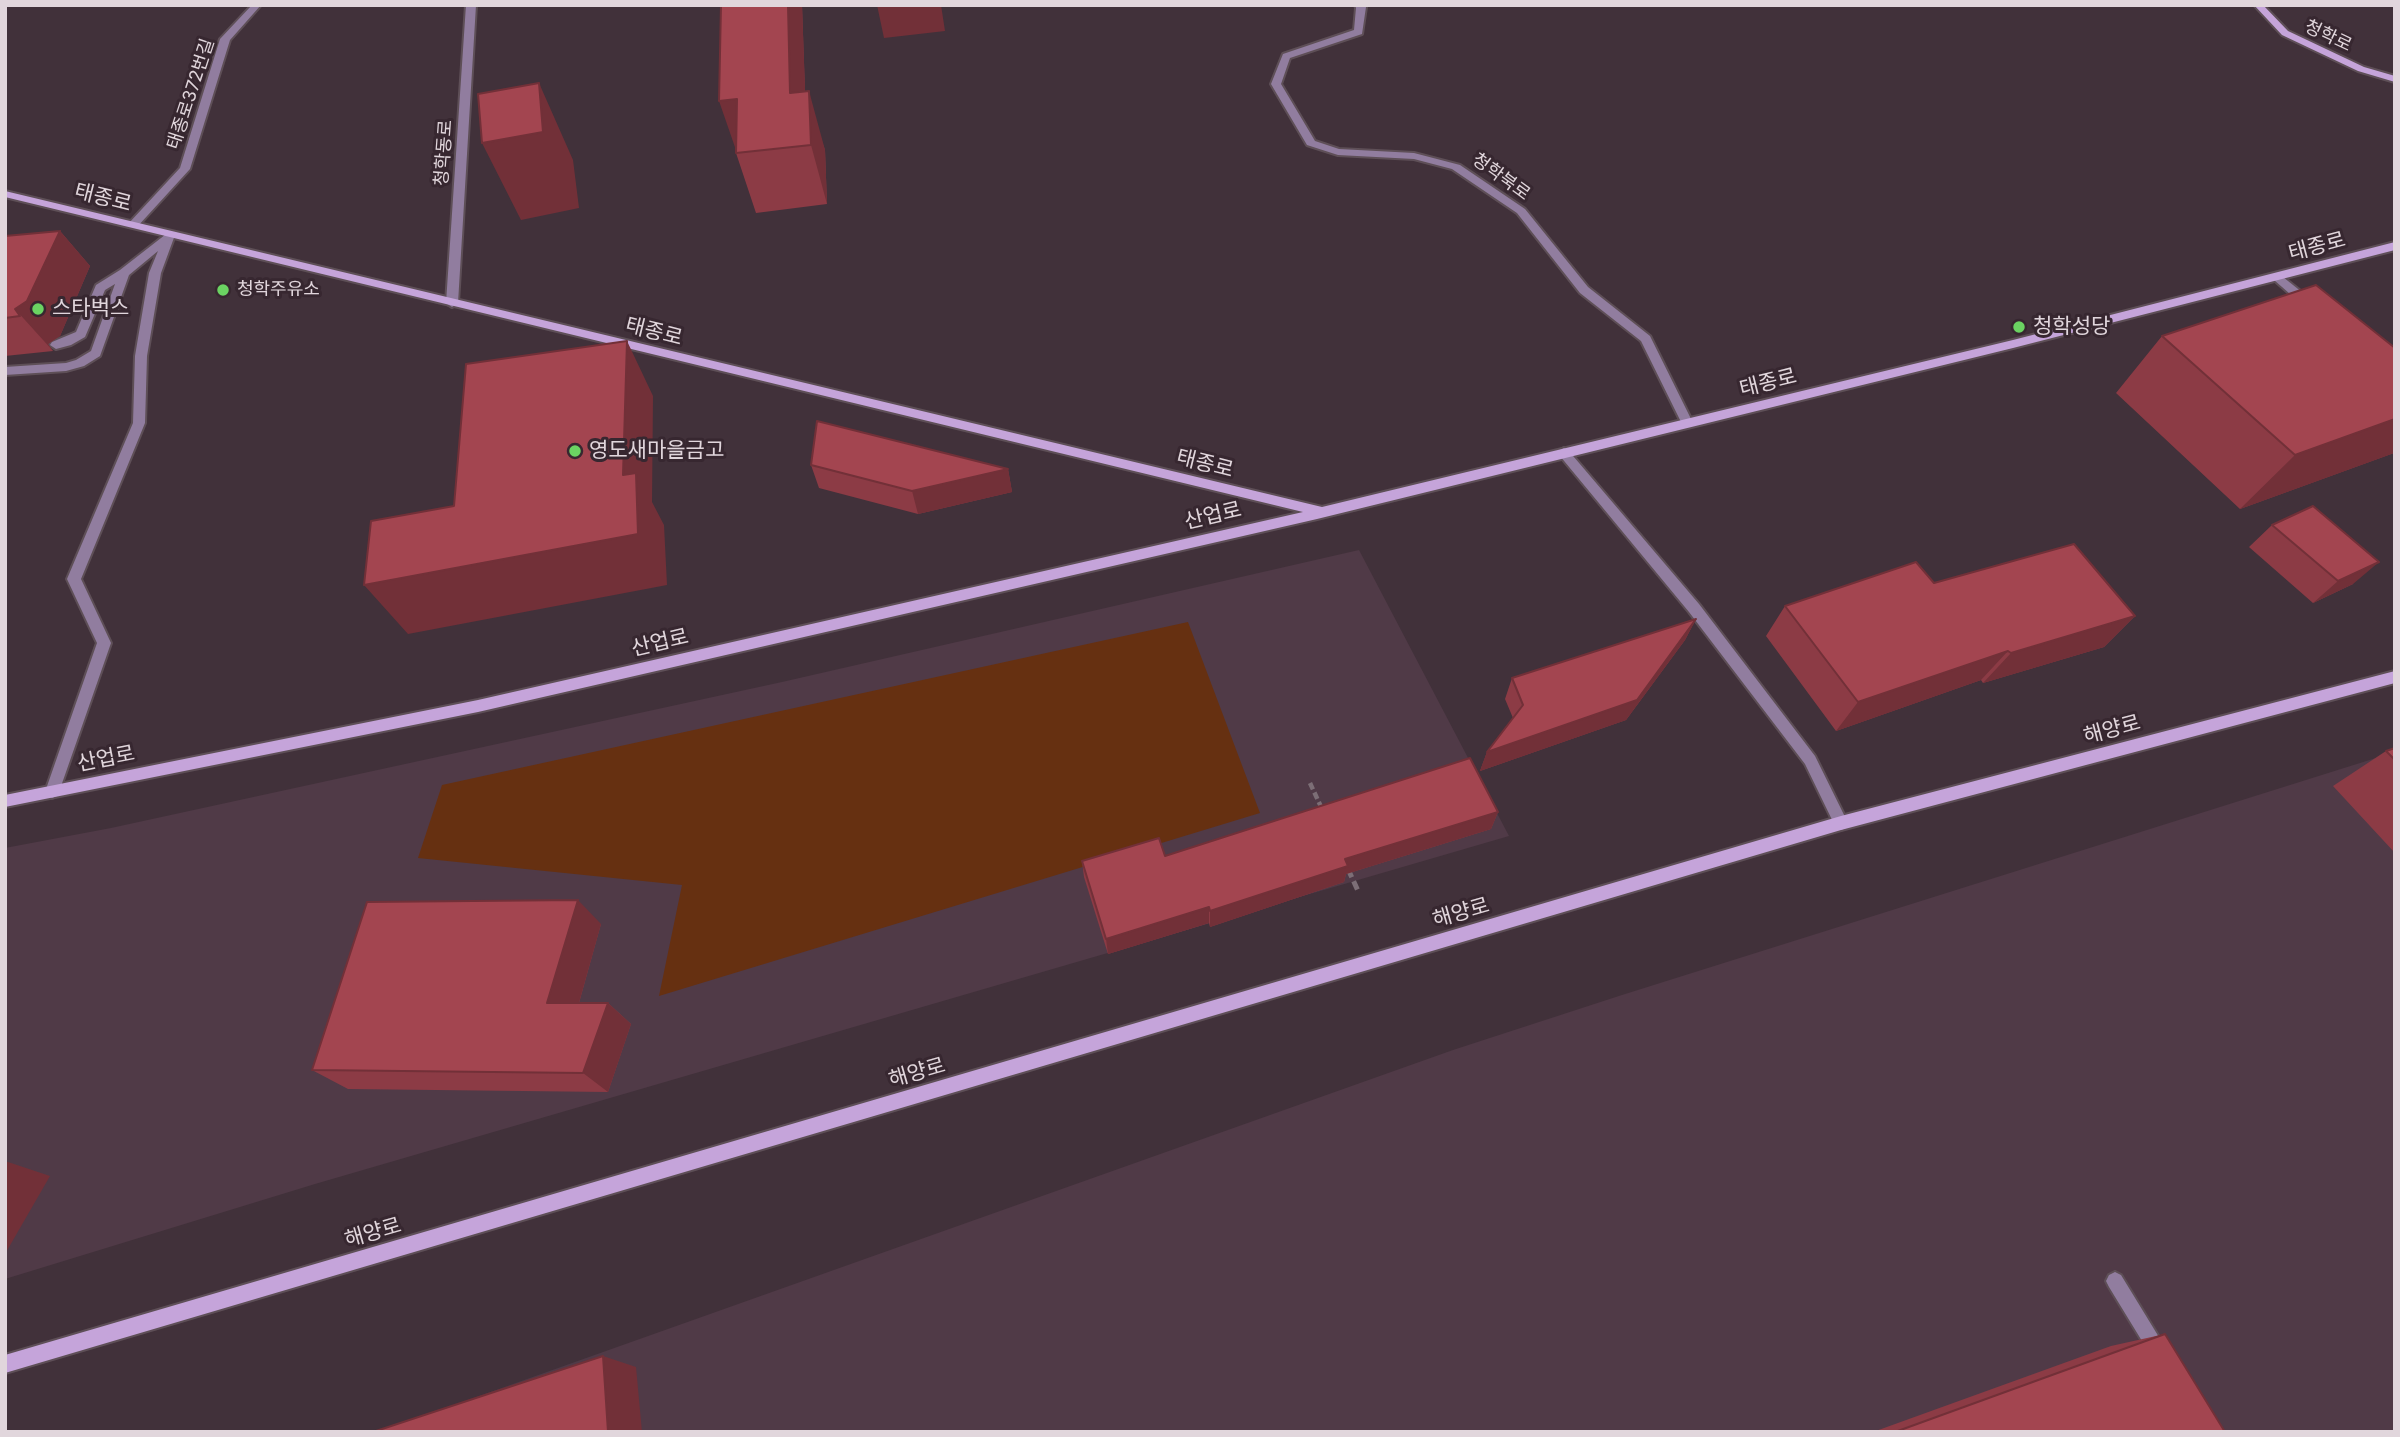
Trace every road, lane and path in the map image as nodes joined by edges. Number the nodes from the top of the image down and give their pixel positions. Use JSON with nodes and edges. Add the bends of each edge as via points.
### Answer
{"nodes":[{"id":1,"x":257,"y":5,"type":"edge"},
{"id":2,"x":471,"y":5,"type":"edge"},
{"id":3,"x":1359,"y":5,"type":"edge"},
{"id":4,"x":2258,"y":5,"type":"edge"},
{"id":5,"x":2395,"y":79,"type":"edge"},
{"id":6,"x":5,"y":194,"type":"edge"},
{"id":7,"x":133,"y":225,"type":"junction"},
{"id":8,"x":170,"y":234,"type":"junction"},
{"id":9,"x":2395,"y":246,"type":"edge"},
{"id":10,"x":124,"y":273,"type":"junction"},
{"id":11,"x":2278,"y":277,"type":"junction"},
{"id":12,"x":452,"y":303,"type":"junction"},
{"id":13,"x":2317,"y":312,"type":"edge"},
{"id":14,"x":56,"y":345,"type":"dead end"},
{"id":15,"x":5,"y":371,"type":"edge"},
{"id":16,"x":1686,"y":423,"type":"junction"},
{"id":17,"x":1564,"y":453,"type":"junction"},
{"id":18,"x":1322,"y":512,"type":"junction"},
{"id":19,"x":2395,"y":677,"type":"edge"},
{"id":20,"x":1310,"y":783,"type":"dead end"},
{"id":21,"x":52,"y":792,"type":"junction"},
{"id":22,"x":5,"y":801,"type":"edge"},
{"id":23,"x":1327,"y":821,"type":"edge"},
{"id":24,"x":1840,"y":823,"type":"junction"},
{"id":25,"x":1343,"y":858,"type":"edge"},
{"id":26,"x":1359,"y":893,"type":"dead end"},
{"id":27,"x":2115,"y":1280,"type":"dead end"},
{"id":28,"x":5,"y":1364,"type":"edge"},
{"id":29,"x":2171,"y":1374,"type":"edge"}],
"edges":[{"from":1,"to":7,"type":"street","name":"태종로372번길","via":[[225,39],[185,170]]},
{"from":2,"to":12,"type":"street","name":"청학동로"},
{"from":3,"to":16,"type":"street","name":"청학북로","via":[[1359,32],[1286,56],[1276,84],[1311,143],[1338,152],[1415,156],[1456,167],[1521,211],[1584,290],[1646,339]]},
{"from":4,"to":5,"type":"main road","name":"청학로","via":[[2286,33],[2361,69]]},
{"from":6,"to":7,"type":"main road","name":"태종로"},
{"from":7,"to":8,"type":"main road","name":"태종로"},
{"from":8,"to":10,"type":"street"},
{"from":8,"to":12,"type":"main road","name":"태종로"},
{"from":8,"to":21,"type":"street","via":[[155,273],[141,356],[139,423],[74,579],[104,643]]},
{"from":9,"to":11,"type":"main road","name":"태종로"},
{"from":10,"to":14,"type":"street","via":[[100,288],[81,334]]},
{"from":10,"to":15,"type":"street","via":[[96,353],[66,367]]},
{"from":11,"to":13,"type":"street"},
{"from":11,"to":16,"type":"main road","name":"태종로"},
{"from":12,"to":18,"type":"main road","name":"태종로"},
{"from":16,"to":17,"type":"main road","name":"태종로"},
{"from":17,"to":18,"type":"main road","name":"태종로"},
{"from":17,"to":24,"type":"street","via":[[1694,608],[1810,760]]},
{"from":18,"to":21,"type":"main road","name":"산업로","via":[[478,706]]},
{"from":19,"to":24,"type":"main road","name":"해양로"},
{"from":20,"to":23,"type":"path"},
{"from":21,"to":22,"type":"main road","name":"산업로"},
{"from":24,"to":28,"type":"main road","name":"해양로"},
{"from":25,"to":26,"type":"path"},
{"from":27,"to":29,"type":"street"}]}
